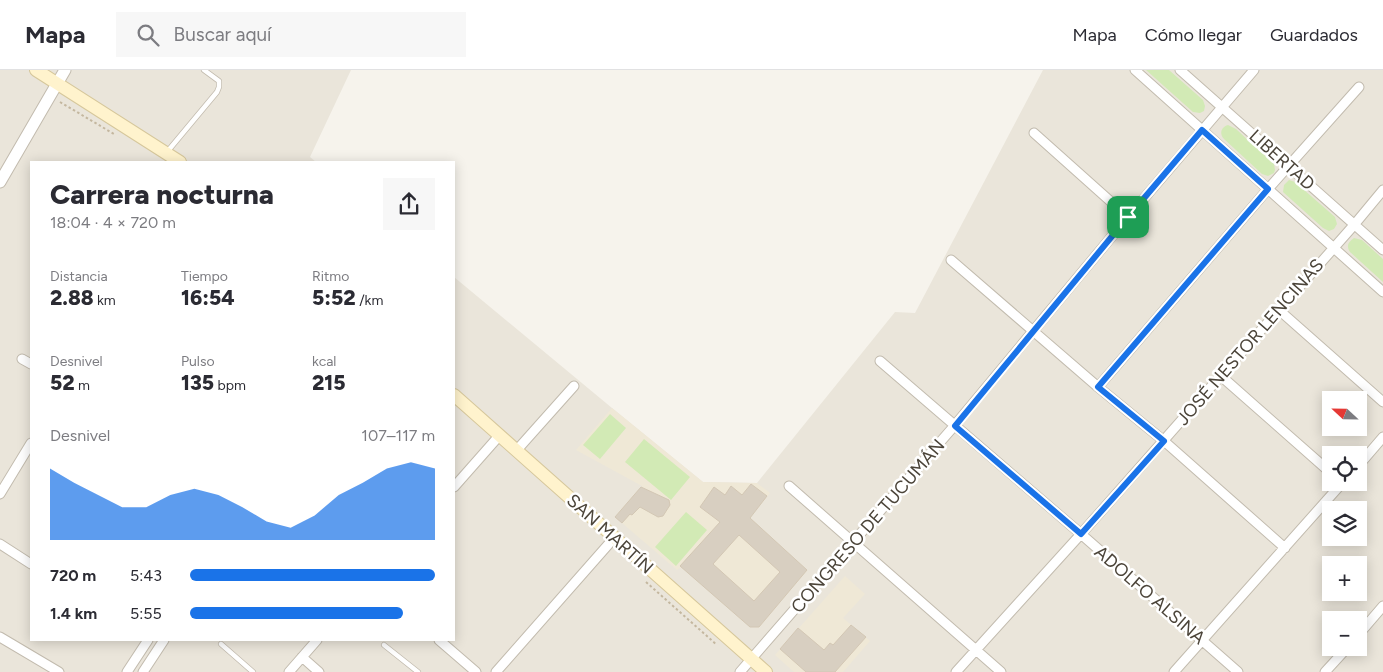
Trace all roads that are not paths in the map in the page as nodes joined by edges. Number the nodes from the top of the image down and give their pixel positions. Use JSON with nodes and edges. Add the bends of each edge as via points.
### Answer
{"nodes":[{"id":1,"x":36,"y":70,"type":"edge"},
{"id":2,"x":65,"y":70,"type":"edge"},
{"id":3,"x":204,"y":70,"type":"edge"},
{"id":4,"x":1135,"y":70,"type":"edge"},
{"id":5,"x":1180,"y":70,"type":"edge"},
{"id":6,"x":1254,"y":70,"type":"edge"},
{"id":7,"x":58,"y":84,"type":"junction"},
{"id":8,"x":1359,"y":87,"type":"dead end"},
{"id":9,"x":1222,"y":107,"type":"junction"},
{"id":10,"x":1202,"y":130,"type":"junction"},
{"id":11,"x":1034,"y":133,"type":"dead end"},
{"id":12,"x":166,"y":153,"type":"junction"},
{"id":13,"x":178,"y":161,"type":"edge"},
{"id":14,"x":1289,"y":166,"type":"junction"},
{"id":15,"x":0,"y":182,"type":"edge"},
{"id":16,"x":1268,"y":189,"type":"junction"},
{"id":17,"x":1383,"y":190,"type":"edge"},
{"id":18,"x":1128,"y":217,"type":"junction"},
{"id":19,"x":1354,"y":224,"type":"junction"},
{"id":20,"x":1333,"y":248,"type":"junction"},
{"id":21,"x":1383,"y":250,"type":"edge"},
{"id":22,"x":952,"y":260,"type":"dead end"},
{"id":23,"x":1383,"y":292,"type":"edge"},
{"id":24,"x":1279,"y":310,"type":"junction"},
{"id":25,"x":1033,"y":331,"type":"junction"},
{"id":26,"x":22,"y":359,"type":"dead end"},
{"id":27,"x":880,"y":362,"type":"dead end"},
{"id":28,"x":30,"y":363,"type":"edge"},
{"id":29,"x":1221,"y":376,"type":"junction"},
{"id":30,"x":574,"y":386,"type":"dead end"},
{"id":31,"x":1098,"y":387,"type":"junction"},
{"id":32,"x":455,"y":397,"type":"edge"},
{"id":33,"x":1383,"y":402,"type":"edge"},
{"id":34,"x":955,"y":426,"type":"junction"},
{"id":35,"x":499,"y":436,"type":"junction"},
{"id":36,"x":1383,"y":438,"type":"edge"},
{"id":37,"x":1164,"y":441,"type":"junction"},
{"id":38,"x":516,"y":451,"type":"junction"},
{"id":39,"x":1367,"y":456,"type":"edge"},
{"id":40,"x":27,"y":458,"type":"edge"},
{"id":41,"x":1322,"y":464,"type":"edge"},
{"id":42,"x":455,"y":486,"type":"edge"},
{"id":43,"x":789,"y":486,"type":"dead end"},
{"id":44,"x":1336,"y":491,"type":"edge"},
{"id":45,"x":0,"y":494,"type":"edge"},
{"id":46,"x":1081,"y":534,"type":"junction"},
{"id":47,"x":614,"y":538,"type":"junction"},
{"id":48,"x":854,"y":543,"type":"junction"},
{"id":49,"x":0,"y":544,"type":"edge"},
{"id":50,"x":1285,"y":548,"type":"junction"},
{"id":51,"x":30,"y":563,"type":"edge"},
{"id":52,"x":1383,"y":606,"type":"edge"},
{"id":53,"x":1367,"y":625,"type":"edge"},
{"id":54,"x":0,"y":637,"type":"edge"},
{"id":55,"x":149,"y":641,"type":"edge"},
{"id":56,"x":316,"y":641,"type":"edge"},
{"id":57,"x":440,"y":641,"type":"edge"},
{"id":58,"x":1202,"y":641,"type":"junction"},
{"id":59,"x":162,"y":643,"type":"edge"},
{"id":60,"x":220,"y":644,"type":"dead end"},
{"id":61,"x":384,"y":645,"type":"dead end"},
{"id":62,"x":976,"y":650,"type":"junction"},
{"id":63,"x":1340,"y":656,"type":"edge"},
{"id":64,"x":302,"y":657,"type":"junction"},
{"id":65,"x":752,"y":659,"type":"junction"},
{"id":66,"x":59,"y":672,"type":"edge"},
{"id":67,"x":127,"y":672,"type":"edge"},
{"id":68,"x":143,"y":672,"type":"edge"},
{"id":69,"x":253,"y":672,"type":"edge"},
{"id":70,"x":289,"y":672,"type":"edge"},
{"id":71,"x":320,"y":672,"type":"edge"},
{"id":72,"x":418,"y":672,"type":"edge"},
{"id":73,"x":476,"y":672,"type":"edge"},
{"id":74,"x":496,"y":672,"type":"edge"},
{"id":75,"x":740,"y":672,"type":"edge"},
{"id":76,"x":766,"y":672,"type":"edge"},
{"id":77,"x":956,"y":672,"type":"edge"},
{"id":78,"x":1001,"y":672,"type":"edge"},
{"id":79,"x":1174,"y":672,"type":"edge"},
{"id":80,"x":1238,"y":672,"type":"edge"},
{"id":81,"x":1325,"y":672,"type":"edge"}],
"edges":[{"from":1,"to":7,"type":"main road"},
{"from":2,"to":7,"type":"street"},
{"from":3,"to":12,"type":"lane","via":[[219,81],[217,92]]},
{"from":4,"to":10,"type":"street","name":"LIBERTAD"},
{"from":5,"to":9,"type":"street","name":"LIBERTAD"},
{"from":6,"to":9,"type":"street","name":"CONGRESO DE TUCUMÁN"},
{"from":7,"to":12,"type":"main road"},
{"from":7,"to":15,"type":"street"},
{"from":8,"to":14,"type":"street"},
{"from":9,"to":10,"type":"street","name":"CONGRESO DE TUCUMÁN"},
{"from":9,"to":14,"type":"street","name":"LIBERTAD"},
{"from":10,"to":16,"type":"street","name":"LIBERTAD"},
{"from":10,"to":18,"type":"street","name":"CONGRESO DE TUCUMÁN"},
{"from":11,"to":18,"type":"street"},
{"from":12,"to":13,"type":"main road"},
{"from":14,"to":16,"type":"street"},
{"from":14,"to":19,"type":"street","name":"LIBERTAD"},
{"from":16,"to":20,"type":"street","name":"LIBERTAD"},
{"from":16,"to":31,"type":"street"},
{"from":17,"to":19,"type":"street","name":"JOSÉ NESTOR LENCINAS"},
{"from":18,"to":25,"type":"street","name":"CONGRESO DE TUCUMÁN"},
{"from":19,"to":20,"type":"street","name":"JOSÉ NESTOR LENCINAS"},
{"from":19,"to":21,"type":"street","name":"LIBERTAD"},
{"from":20,"to":23,"type":"street","name":"LIBERTAD"},
{"from":20,"to":24,"type":"street","name":"JOSÉ NESTOR LENCINAS"},
{"from":22,"to":25,"type":"street"},
{"from":24,"to":29,"type":"street","name":"JOSÉ NESTOR LENCINAS"},
{"from":24,"to":33,"type":"street"},
{"from":25,"to":31,"type":"street"},
{"from":25,"to":34,"type":"street","name":"CONGRESO DE TUCUMÁN"},
{"from":26,"to":28,"type":"street"},
{"from":27,"to":34,"type":"street","name":"ADOLFO ALSINA"},
{"from":29,"to":37,"type":"street","name":"JOSÉ NESTOR LENCINAS"},
{"from":29,"to":41,"type":"street"},
{"from":30,"to":38,"type":"street"},
{"from":31,"to":37,"type":"street"},
{"from":32,"to":35,"type":"main road","name":"SAN MARTÍN"},
{"from":34,"to":46,"type":"street","name":"ADOLFO ALSINA"},
{"from":34,"to":48,"type":"street","name":"CONGRESO DE TUCUMÁN"},
{"from":35,"to":38,"type":"main road","name":"SAN MARTÍN"},
{"from":35,"to":42,"type":"street"},
{"from":36,"to":39,"type":"street"},
{"from":37,"to":46,"type":"street","name":"JOSÉ NESTOR LENCINAS"},
{"from":37,"to":50,"type":"street"},
{"from":38,"to":47,"type":"main road","name":"SAN MARTÍN"},
{"from":40,"to":45,"type":"street"},
{"from":43,"to":48,"type":"street"},
{"from":44,"to":50,"type":"street"},
{"from":46,"to":58,"type":"street","name":"ADOLFO ALSINA"},
{"from":46,"to":62,"type":"street","name":"JOSÉ NESTOR LENCINAS"},
{"from":47,"to":65,"type":"main road","name":"SAN MARTÍN"},
{"from":47,"to":74,"type":"street"},
{"from":48,"to":62,"type":"street"},
{"from":48,"to":65,"type":"street","name":"CONGRESO DE TUCUMÁN"},
{"from":49,"to":51,"type":"street"},
{"from":50,"to":58,"type":"street"},
{"from":52,"to":53,"type":"street"},
{"from":54,"to":66,"type":"street"},
{"from":55,"to":67,"type":"street"},
{"from":56,"to":64,"type":"street"},
{"from":57,"to":73,"type":"street"},
{"from":58,"to":79,"type":"street"},
{"from":58,"to":80,"type":"street","name":"ADOLFO ALSINA"},
{"from":59,"to":68,"type":"street"},
{"from":60,"to":69,"type":"lane"},
{"from":61,"to":72,"type":"lane"},
{"from":62,"to":77,"type":"street","name":"JOSÉ NESTOR LENCINAS"},
{"from":62,"to":78,"type":"street"},
{"from":63,"to":81,"type":"street"},
{"from":64,"to":70,"type":"street"},
{"from":64,"to":71,"type":"street"},
{"from":65,"to":75,"type":"street","name":"CONGRESO DE TUCUMÁN"},
{"from":65,"to":76,"type":"main road","name":"SAN MARTÍN"}]}
